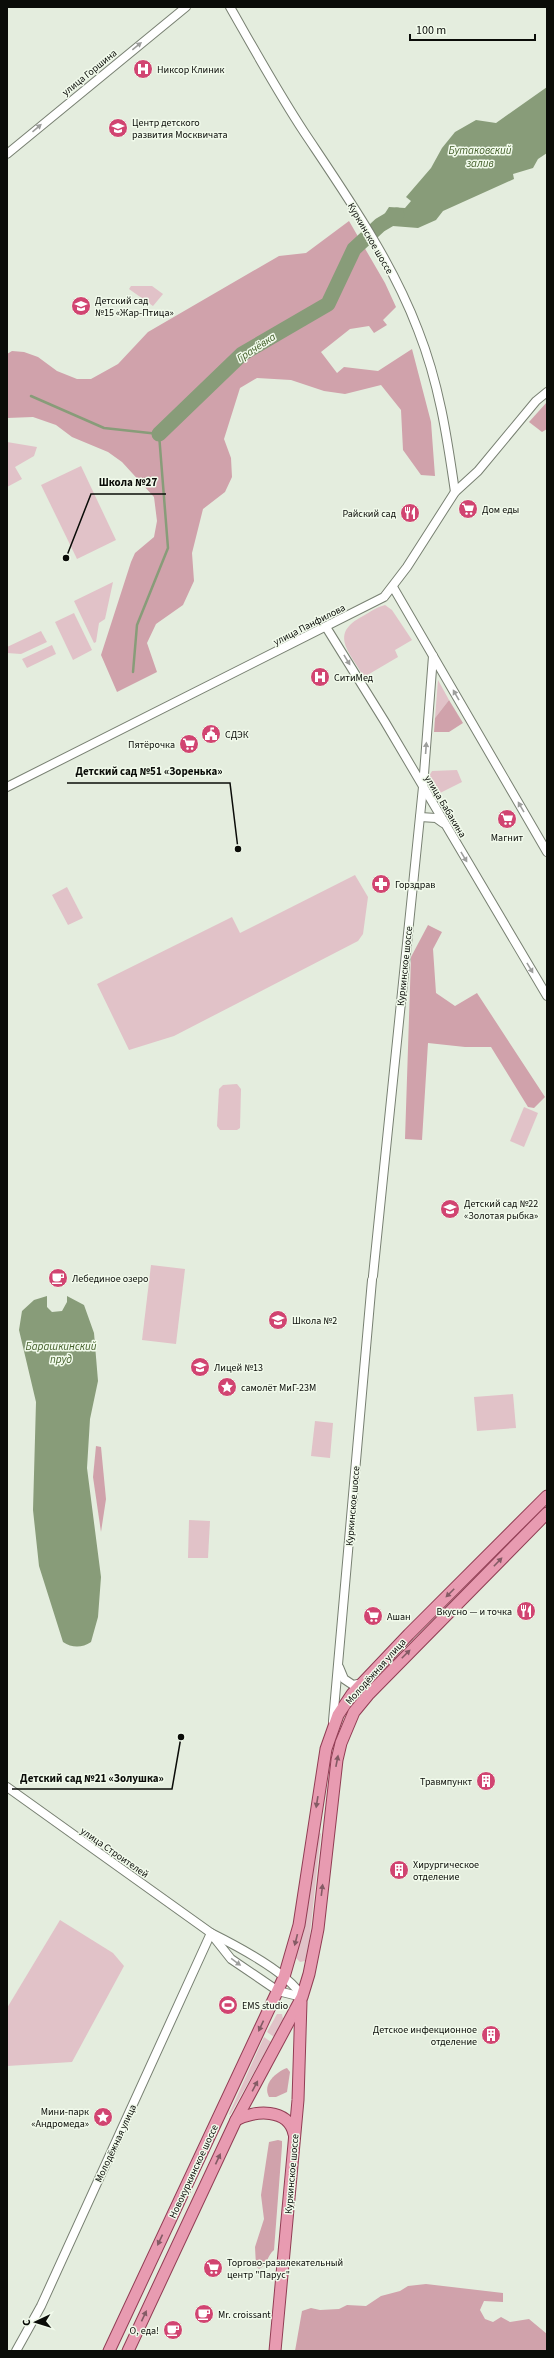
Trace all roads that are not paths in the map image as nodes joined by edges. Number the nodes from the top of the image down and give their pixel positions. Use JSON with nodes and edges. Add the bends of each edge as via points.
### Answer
{"nodes":[{"id":1,"x":186,"y":7,"type":"edge"},
{"id":2,"x":230,"y":7,"type":"edge"},
{"id":3,"x":7,"y":154,"type":"edge"},
{"id":4,"x":547,"y":392,"type":"edge"},
{"id":5,"x":455,"y":492,"type":"junction"},
{"id":6,"x":393,"y":588,"type":"junction"},
{"id":7,"x":326,"y":627,"type":"junction"},
{"id":8,"x":433,"y":656,"type":"junction"},
{"id":9,"x":7,"y":787,"type":"edge"},
{"id":10,"x":423,"y":787,"type":"junction"},
{"id":11,"x":420,"y":817,"type":"junction"},
{"id":12,"x":446,"y":825,"type":"junction"},
{"id":13,"x":547,"y":852,"type":"edge"},
{"id":14,"x":547,"y":996,"type":"edge"},
{"id":15,"x":547,"y":1496,"type":"edge"},
{"id":16,"x":547,"y":1513,"type":"edge"},
{"id":17,"x":339,"y":1667,"type":"junction"},
{"id":18,"x":363,"y":1683,"type":"junction"},
{"id":19,"x":331,"y":1732,"type":"junction"},
{"id":20,"x":7,"y":1787,"type":"edge"},
{"id":21,"x":210,"y":1933,"type":"junction"},
{"id":22,"x":284,"y":1977,"type":"junction"},
{"id":23,"x":278,"y":1991,"type":"junction"},
{"id":24,"x":302,"y":1997,"type":"junction"},
{"id":25,"x":236,"y":2120,"type":"junction"},
{"id":26,"x":294,"y":2136,"type":"junction"},
{"id":27,"x":189,"y":2179,"type":"junction"},
{"id":28,"x":204,"y":2187,"type":"junction"},
{"id":29,"x":16,"y":2351,"type":"edge"},
{"id":30,"x":109,"y":2351,"type":"edge"},
{"id":31,"x":128,"y":2351,"type":"edge"},
{"id":32,"x":275,"y":2351,"type":"edge"}],
"edges":[{"from":3,"to":1,"type":"street","name":"улица Горшина","one_way":true},
{"from":2,"to":5,"type":"street","name":"Куркинское шоссе","via":[[284,100],[359,217],[418,329],[444,415]]},
{"from":4,"to":5,"type":"street","name":"улица Панфилова","via":[[536,401],[478,471]]},
{"from":5,"to":6,"type":"street","name":"улица Панфилова"},
{"from":6,"to":7,"type":"street","name":"улица Панфилова","via":[[384,597]]},
{"from":6,"to":8,"type":"street"},
{"from":7,"to":9,"type":"street","name":"улица Панфилова"},
{"from":7,"to":10,"type":"street","name":"улица Бабакина","one_way":true},
{"from":10,"to":8,"type":"street","name":"Куркинское шоссе","one_way":true},
{"from":13,"to":8,"type":"street","one_way":true},
{"from":10,"to":11,"type":"street","name":"Куркинское шоссе"},
{"from":10,"to":12,"type":"street","name":"улица Бабакина"},
{"from":11,"to":12,"type":"street","via":[[436,818]]},
{"from":11,"to":17,"type":"street","name":"Куркинское шоссе","via":[[372,1278]]},
{"from":12,"to":14,"type":"street","name":"улица Бабакина","one_way":true},
{"from":15,"to":18,"type":"main road","name":"Молодёжная улица","one_way":true},
{"from":24,"to":16,"type":"main road","name":"Молодёжная улица","one_way":true,"via":[[318,1929],[337,1760],[354,1712],[389,1673]]},
{"from":17,"to":18,"type":"street","via":[[344,1679],[352,1685]]},
{"from":17,"to":19,"type":"street","name":"Куркинское шоссе"},
{"from":18,"to":19,"type":"main road","name":"Молодёжная улица","via":[[345,1704]]},
{"from":19,"to":22,"type":"main road","name":"Молодёжная улица","one_way":true,"via":[[321,1778],[299,1925]]},
{"from":20,"to":21,"type":"street","name":"улица Строителей"},
{"from":21,"to":22,"type":"street","name":"улица Строителей","via":[[236,1946]]},
{"from":21,"to":23,"type":"street","name":"улица Строителей","one_way":true,"via":[[231,1959]]},
{"from":21,"to":29,"type":"street","name":"Молодёжная улица","via":[[48,2292]]},
{"from":22,"to":23,"type":"main road","name":"Молодёжная улица"},
{"from":22,"to":24,"type":"street","name":"улица Строителей"},
{"from":23,"to":24,"type":"street","name":"улица Строителей"},
{"from":23,"to":27,"type":"main road","name":"Новокуркинское шоссе","one_way":true},
{"from":25,"to":24,"type":"main road","name":"Новокуркинское шоссе","one_way":true},
{"from":24,"to":26,"type":"main road","name":"Куркинское шоссе"},
{"from":25,"to":26,"type":"main road","via":[[247,2114],[258,2113],[280,2117],[290,2123]]},
{"from":28,"to":25,"type":"main road","name":"Новокуркинское шоссе","one_way":true},
{"from":26,"to":32,"type":"main road","name":"Куркинское шоссе"},
{"from":27,"to":28,"type":"main road","via":[[192,2190]]},
{"from":27,"to":30,"type":"main road","name":"Новокуркинское шоссе","one_way":true},
{"from":31,"to":28,"type":"main road","name":"Новокуркинское шоссе","one_way":true}]}
